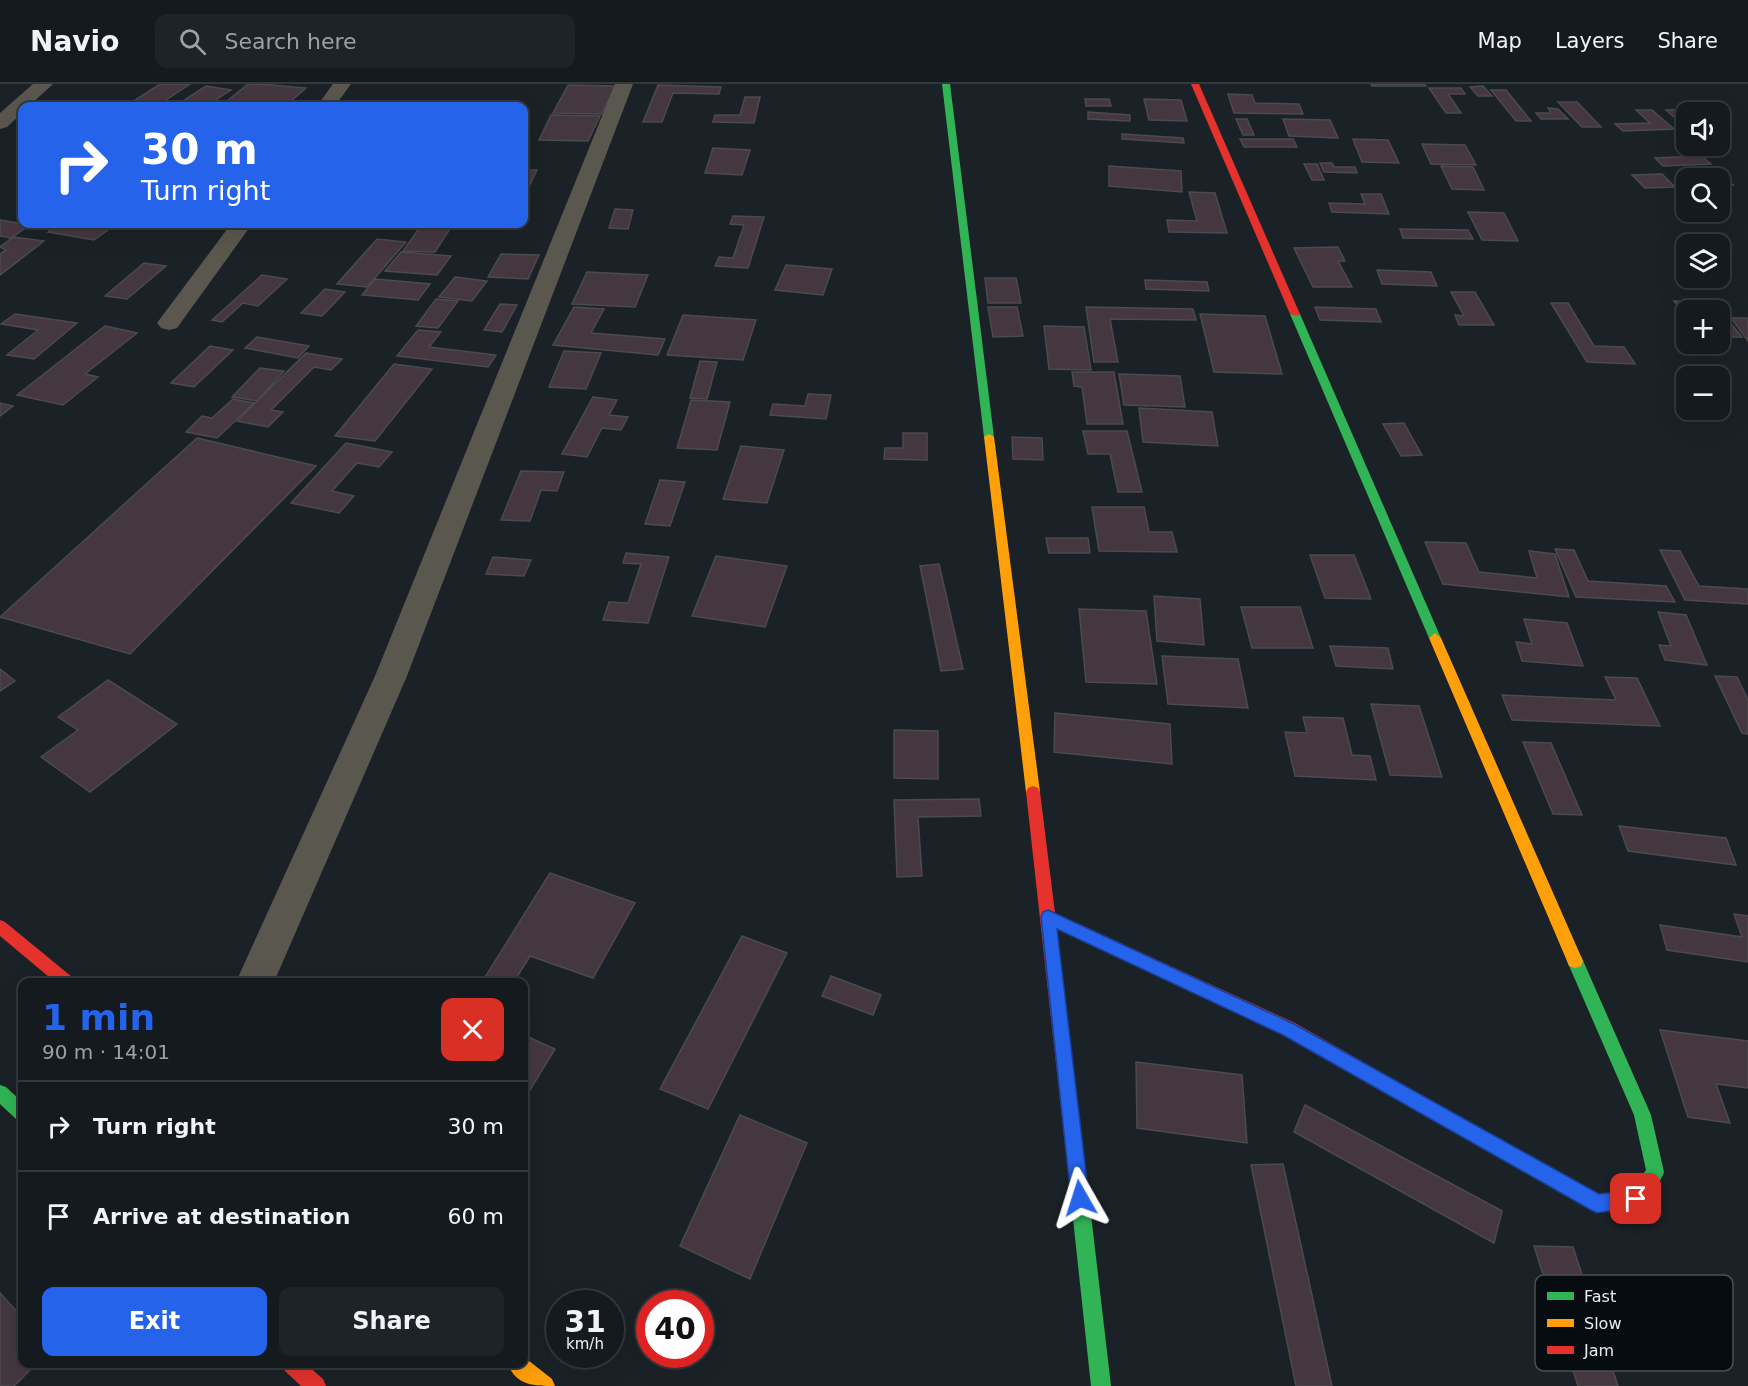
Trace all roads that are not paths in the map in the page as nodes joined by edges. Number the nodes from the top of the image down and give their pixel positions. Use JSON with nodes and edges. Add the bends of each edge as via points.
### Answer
{"nodes":[{"id":1,"x":44,"y":84,"type":"edge"},
{"id":2,"x":342,"y":84,"type":"edge"},
{"id":3,"x":624,"y":84,"type":"edge"},
{"id":4,"x":946,"y":84,"type":"edge"},
{"id":5,"x":1195,"y":84,"type":"edge"},
{"id":6,"x":24,"y":102,"type":"edge"},
{"id":7,"x":329,"y":102,"type":"edge"},
{"id":8,"x":18,"y":107,"type":"edge"},
{"id":9,"x":0,"y":123,"type":"edge"},
{"id":10,"x":238,"y":228,"type":"edge"},
{"id":11,"x":169,"y":323,"type":"dead end"},
{"id":12,"x":1048,"y":917,"type":"junction"},
{"id":13,"x":0,"y":927,"type":"edge"},
{"id":14,"x":61,"y":978,"type":"edge"},
{"id":15,"x":257,"y":978,"type":"edge"},
{"id":16,"x":0,"y":1093,"type":"edge"},
{"id":17,"x":18,"y":1109,"type":"edge"},
{"id":18,"x":296,"y":1368,"type":"edge"},
{"id":19,"x":523,"y":1368,"type":"edge"},
{"id":20,"x":316,"y":1386,"type":"edge"},
{"id":21,"x":545,"y":1386,"type":"edge"},
{"id":22,"x":1101,"y":1386,"type":"edge"}],
"edges":[{"from":1,"to":6,"type":"street"},
{"from":2,"to":7,"type":"street"},
{"from":3,"to":15,"type":"street","via":[[391,676]]},
{"from":4,"to":12,"type":"street"},
{"from":5,"to":12,"type":"street","via":[[1642,1114],[1655,1172],[1636,1199],[1597,1204],[1288,1029]]},
{"from":8,"to":9,"type":"street"},
{"from":10,"to":11,"type":"street"},
{"from":12,"to":22,"type":"street"},
{"from":13,"to":14,"type":"street"},
{"from":16,"to":17,"type":"street"},
{"from":18,"to":20,"type":"street"},
{"from":19,"to":21,"type":"street"}]}
